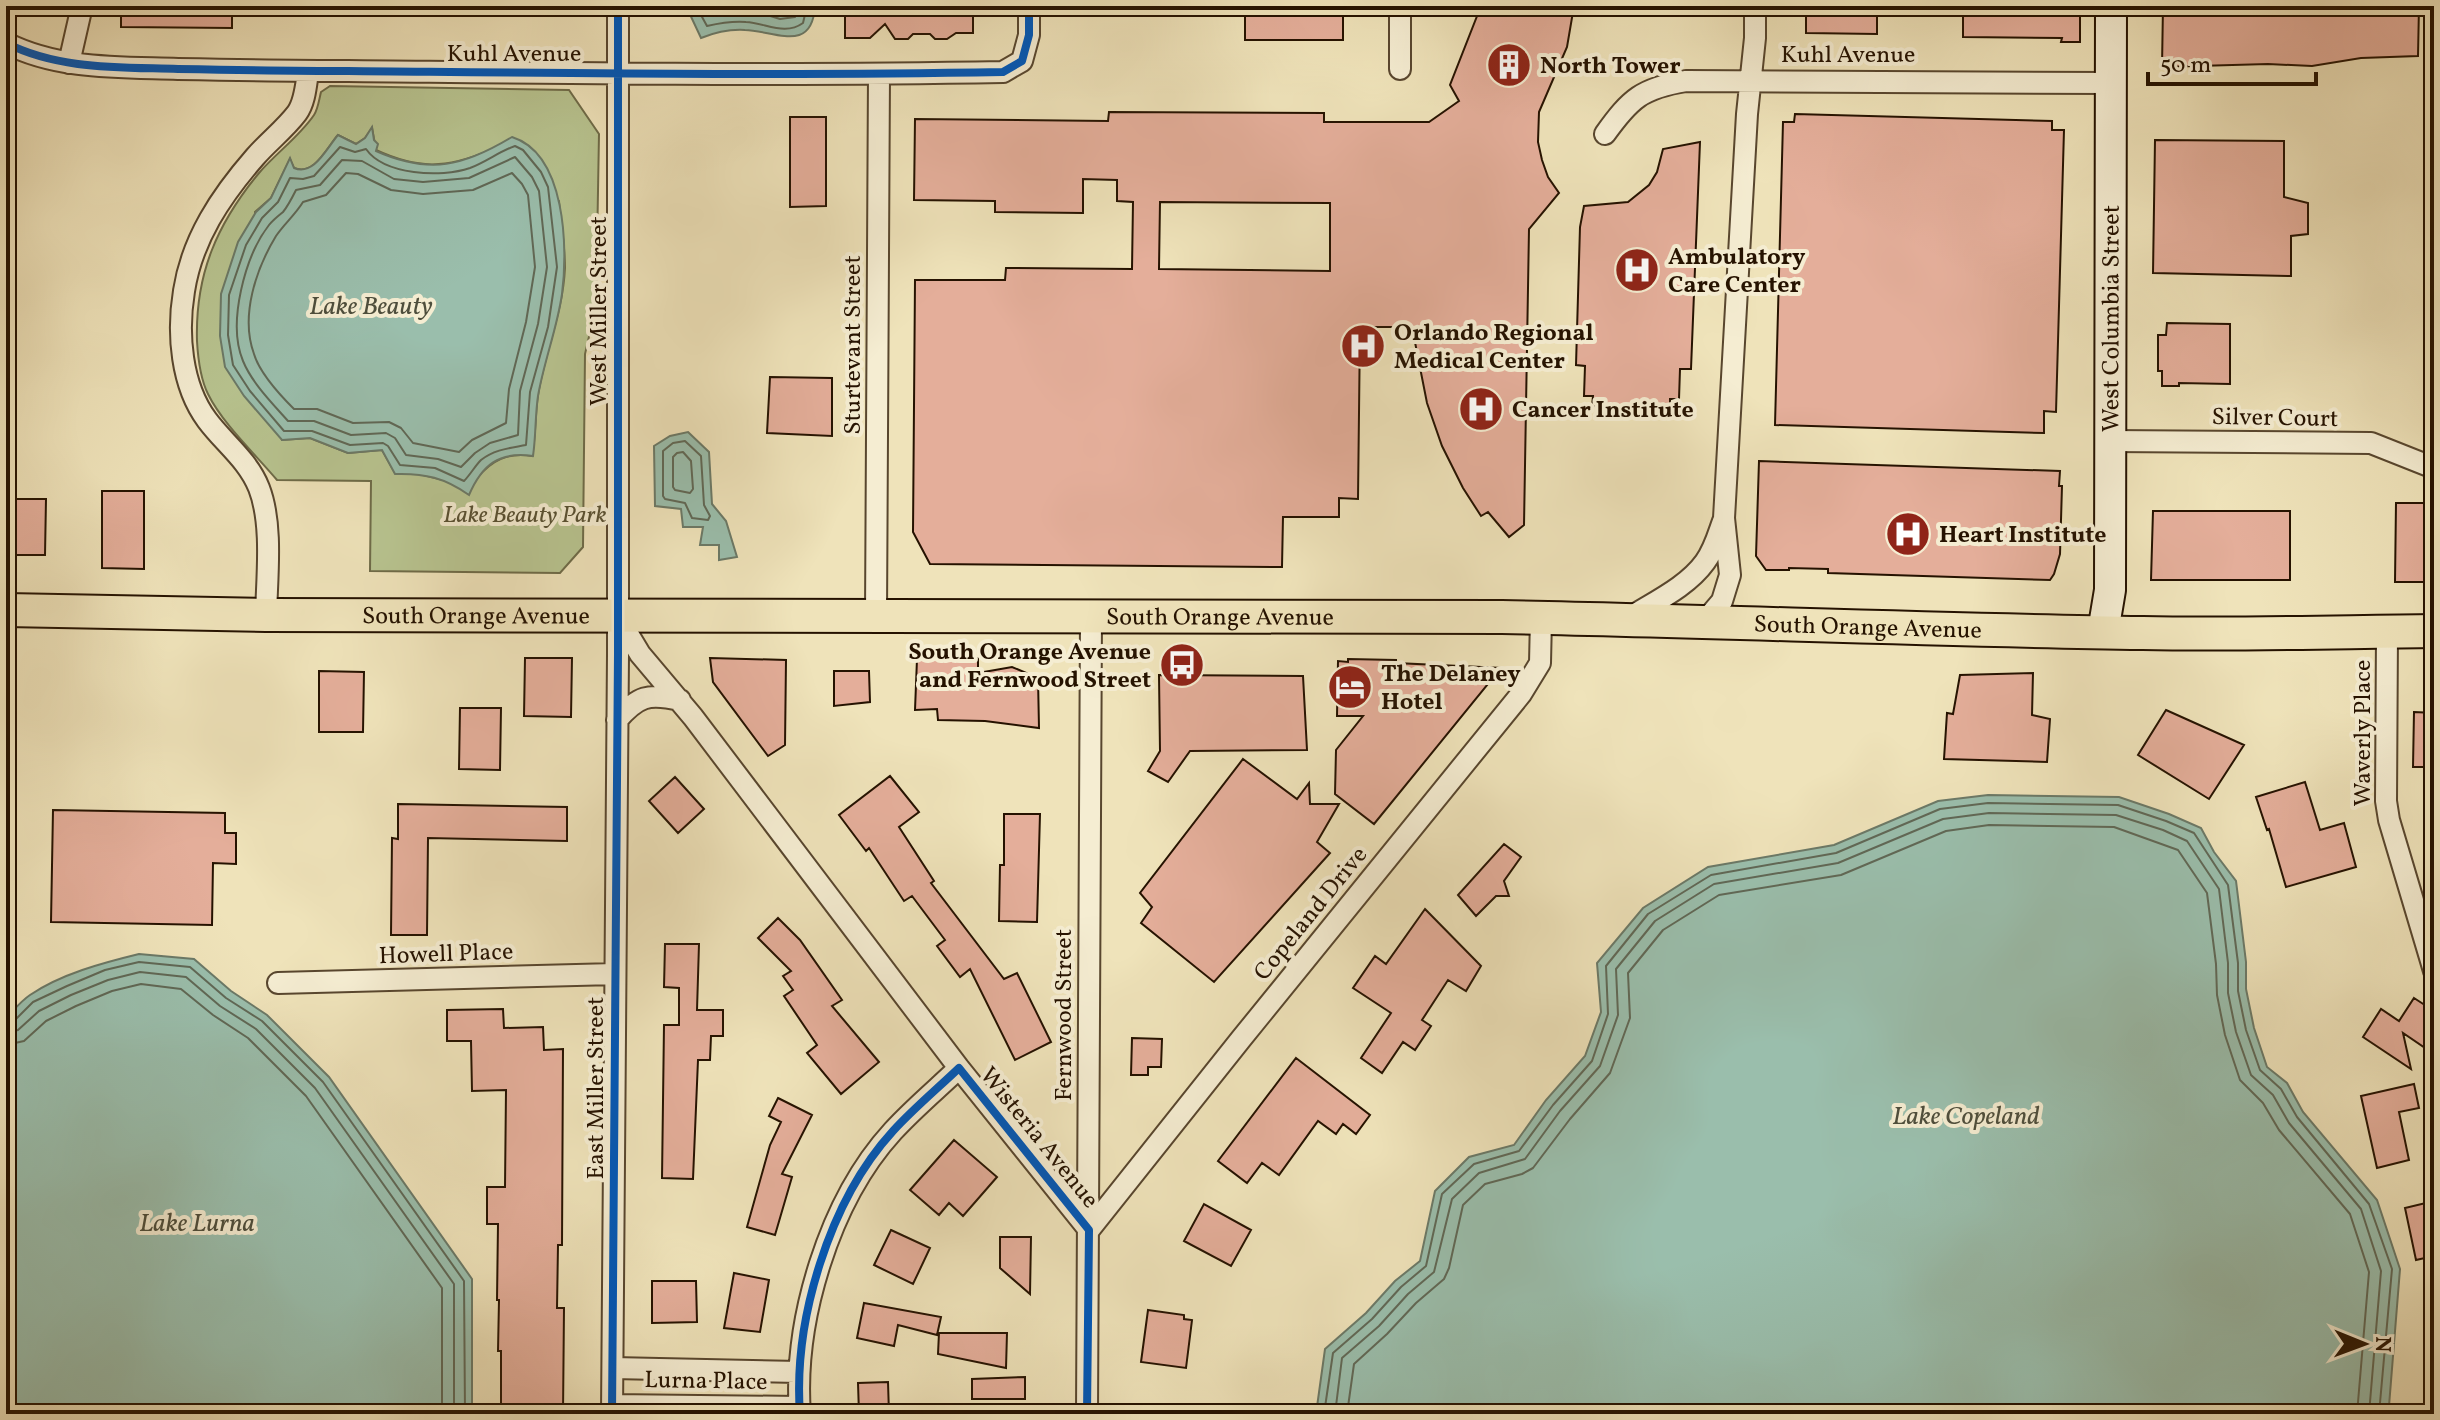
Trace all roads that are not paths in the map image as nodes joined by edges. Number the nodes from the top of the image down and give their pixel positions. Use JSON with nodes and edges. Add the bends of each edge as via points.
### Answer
{"nodes":[{"id":1,"x":82,"y":6,"type":"edge"},
{"id":2,"x":618,"y":6,"type":"edge"},
{"id":3,"x":1029,"y":6,"type":"edge"},
{"id":4,"x":1400,"y":6,"type":"edge"},
{"id":5,"x":1755,"y":6,"type":"edge"},
{"id":6,"x":2111,"y":6,"type":"edge"},
{"id":7,"x":6,"y":43,"type":"edge"},
{"id":8,"x":69,"y":63,"type":"junction"},
{"id":9,"x":1400,"y":69,"type":"dead end"},
{"id":10,"x":308,"y":72,"type":"junction"},
{"id":11,"x":619,"y":74,"type":"junction"},
{"id":12,"x":879,"y":74,"type":"junction"},
{"id":13,"x":1751,"y":80,"type":"junction"},
{"id":14,"x":2110,"y":83,"type":"junction"},
{"id":15,"x":1605,"y":134,"type":"dead end"},
{"id":16,"x":2110,"y":441,"type":"junction"},
{"id":17,"x":2434,"y":468,"type":"edge"},
{"id":18,"x":1724,"y":518,"type":"junction"},
{"id":19,"x":6,"y":610,"type":"edge"},
{"id":20,"x":266,"y":615,"type":"junction"},
{"id":21,"x":617,"y":615,"type":"junction"},
{"id":22,"x":876,"y":616,"type":"junction"},
{"id":23,"x":1091,"y":616,"type":"junction"},
{"id":24,"x":1541,"y":618,"type":"junction"},
{"id":25,"x":1629,"y":618,"type":"junction"},
{"id":26,"x":1704,"y":622,"type":"junction"},
{"id":27,"x":2434,"y":631,"type":"edge"},
{"id":28,"x":2103,"y":632,"type":"junction"},
{"id":29,"x":2387,"y":632,"type":"junction"},
{"id":30,"x":680,"y":700,"type":"junction"},
{"id":31,"x":617,"y":728,"type":"junction"},
{"id":32,"x":2434,"y":971,"type":"edge"},
{"id":33,"x":615,"y":974,"type":"junction"},
{"id":34,"x":278,"y":983,"type":"dead end"},
{"id":35,"x":959,"y":1068,"type":"junction"},
{"id":36,"x":1089,"y":1230,"type":"junction"},
{"id":37,"x":613,"y":1368,"type":"junction"},
{"id":38,"x":799,"y":1372,"type":"junction"},
{"id":39,"x":612,"y":1409,"type":"edge"},
{"id":40,"x":799,"y":1410,"type":"edge"},
{"id":41,"x":1087,"y":1414,"type":"edge"}],
"edges":[{"from":1,"to":8,"type":"street"},
{"from":2,"to":11,"type":"street","name":"West Miller Street"},
{"from":3,"to":12,"type":"street","name":"Kuhl Avenue","via":[[1022,61],[1003,72]]},
{"from":4,"to":9,"type":"street"},
{"from":5,"to":13,"type":"street"},
{"from":6,"to":14,"type":"street","name":"West Columbia Street"},
{"from":7,"to":8,"type":"street","name":"Kuhl Avenue"},
{"from":8,"to":10,"type":"street","name":"Kuhl Avenue"},
{"from":10,"to":11,"type":"street","name":"Kuhl Avenue"},
{"from":10,"to":20,"type":"street","via":[[298,112],[215,208],[189,266],[182,315],[184,361],[198,406],[246,463],[259,488],[267,523]]},
{"from":11,"to":12,"type":"street","name":"Kuhl Avenue"},
{"from":11,"to":21,"type":"street","name":"West Miller Street"},
{"from":12,"to":22,"type":"street","name":"Sturtevant Street"},
{"from":13,"to":14,"type":"street","name":"Kuhl Avenue"},
{"from":13,"to":15,"type":"street","name":"Kuhl Avenue","via":[[1686,81],[1646,91]]},
{"from":13,"to":18,"type":"street"},
{"from":14,"to":16,"type":"street","name":"West Columbia Street"},
{"from":16,"to":17,"type":"street","name":"Silver Court","via":[[2371,443]]},
{"from":16,"to":28,"type":"street","name":"West Columbia Street","via":[[2110,590]]},
{"from":18,"to":25,"type":"street","via":[[1713,548],[1695,574]]},
{"from":18,"to":26,"type":"street","via":[[1730,575],[1722,601]]},
{"from":19,"to":20,"type":"main road","name":"South Orange Avenue"},
{"from":20,"to":21,"type":"main road","name":"South Orange Avenue"},
{"from":21,"to":22,"type":"main road","name":"South Orange Avenue"},
{"from":21,"to":30,"type":"street","name":"Wisteria Avenue","via":[[640,654]]},
{"from":21,"to":31,"type":"street"},
{"from":22,"to":23,"type":"main road","name":"South Orange Avenue"},
{"from":23,"to":24,"type":"main road","name":"South Orange Avenue"},
{"from":23,"to":36,"type":"street","name":"Fernwood Street"},
{"from":24,"to":25,"type":"main road","name":"South Orange Avenue"},
{"from":24,"to":36,"type":"street","name":"Copeland Drive","via":[[1540,663],[1521,694]]},
{"from":25,"to":26,"type":"main road","name":"South Orange Avenue"},
{"from":26,"to":28,"type":"main road","name":"South Orange Avenue"},
{"from":27,"to":29,"type":"main road","name":"South Orange Avenue"},
{"from":28,"to":29,"type":"main road","name":"South Orange Avenue"},
{"from":29,"to":32,"type":"street","name":"Waverly Place","via":[[2386,801]]},
{"from":30,"to":31,"type":"street","via":[[640,699],[629,706]]},
{"from":30,"to":35,"type":"street","name":"Wisteria Avenue"},
{"from":31,"to":33,"type":"street","name":"East Miller Street"},
{"from":33,"to":34,"type":"street","name":"Howell Place"},
{"from":33,"to":37,"type":"street","name":"East Miller Street"},
{"from":35,"to":36,"type":"street","name":"Wisteria Avenue"},
{"from":35,"to":38,"type":"street","via":[[892,1132],[836,1221],[816,1279]]},
{"from":36,"to":41,"type":"street","name":"Fernwood Street"},
{"from":37,"to":38,"type":"street","name":"Lurna Place"},
{"from":37,"to":39,"type":"street","name":"East Miller Street"},
{"from":38,"to":40,"type":"street"},
{"from":39,"to":40,"type":"street","name":"Lurna Place"}]}
